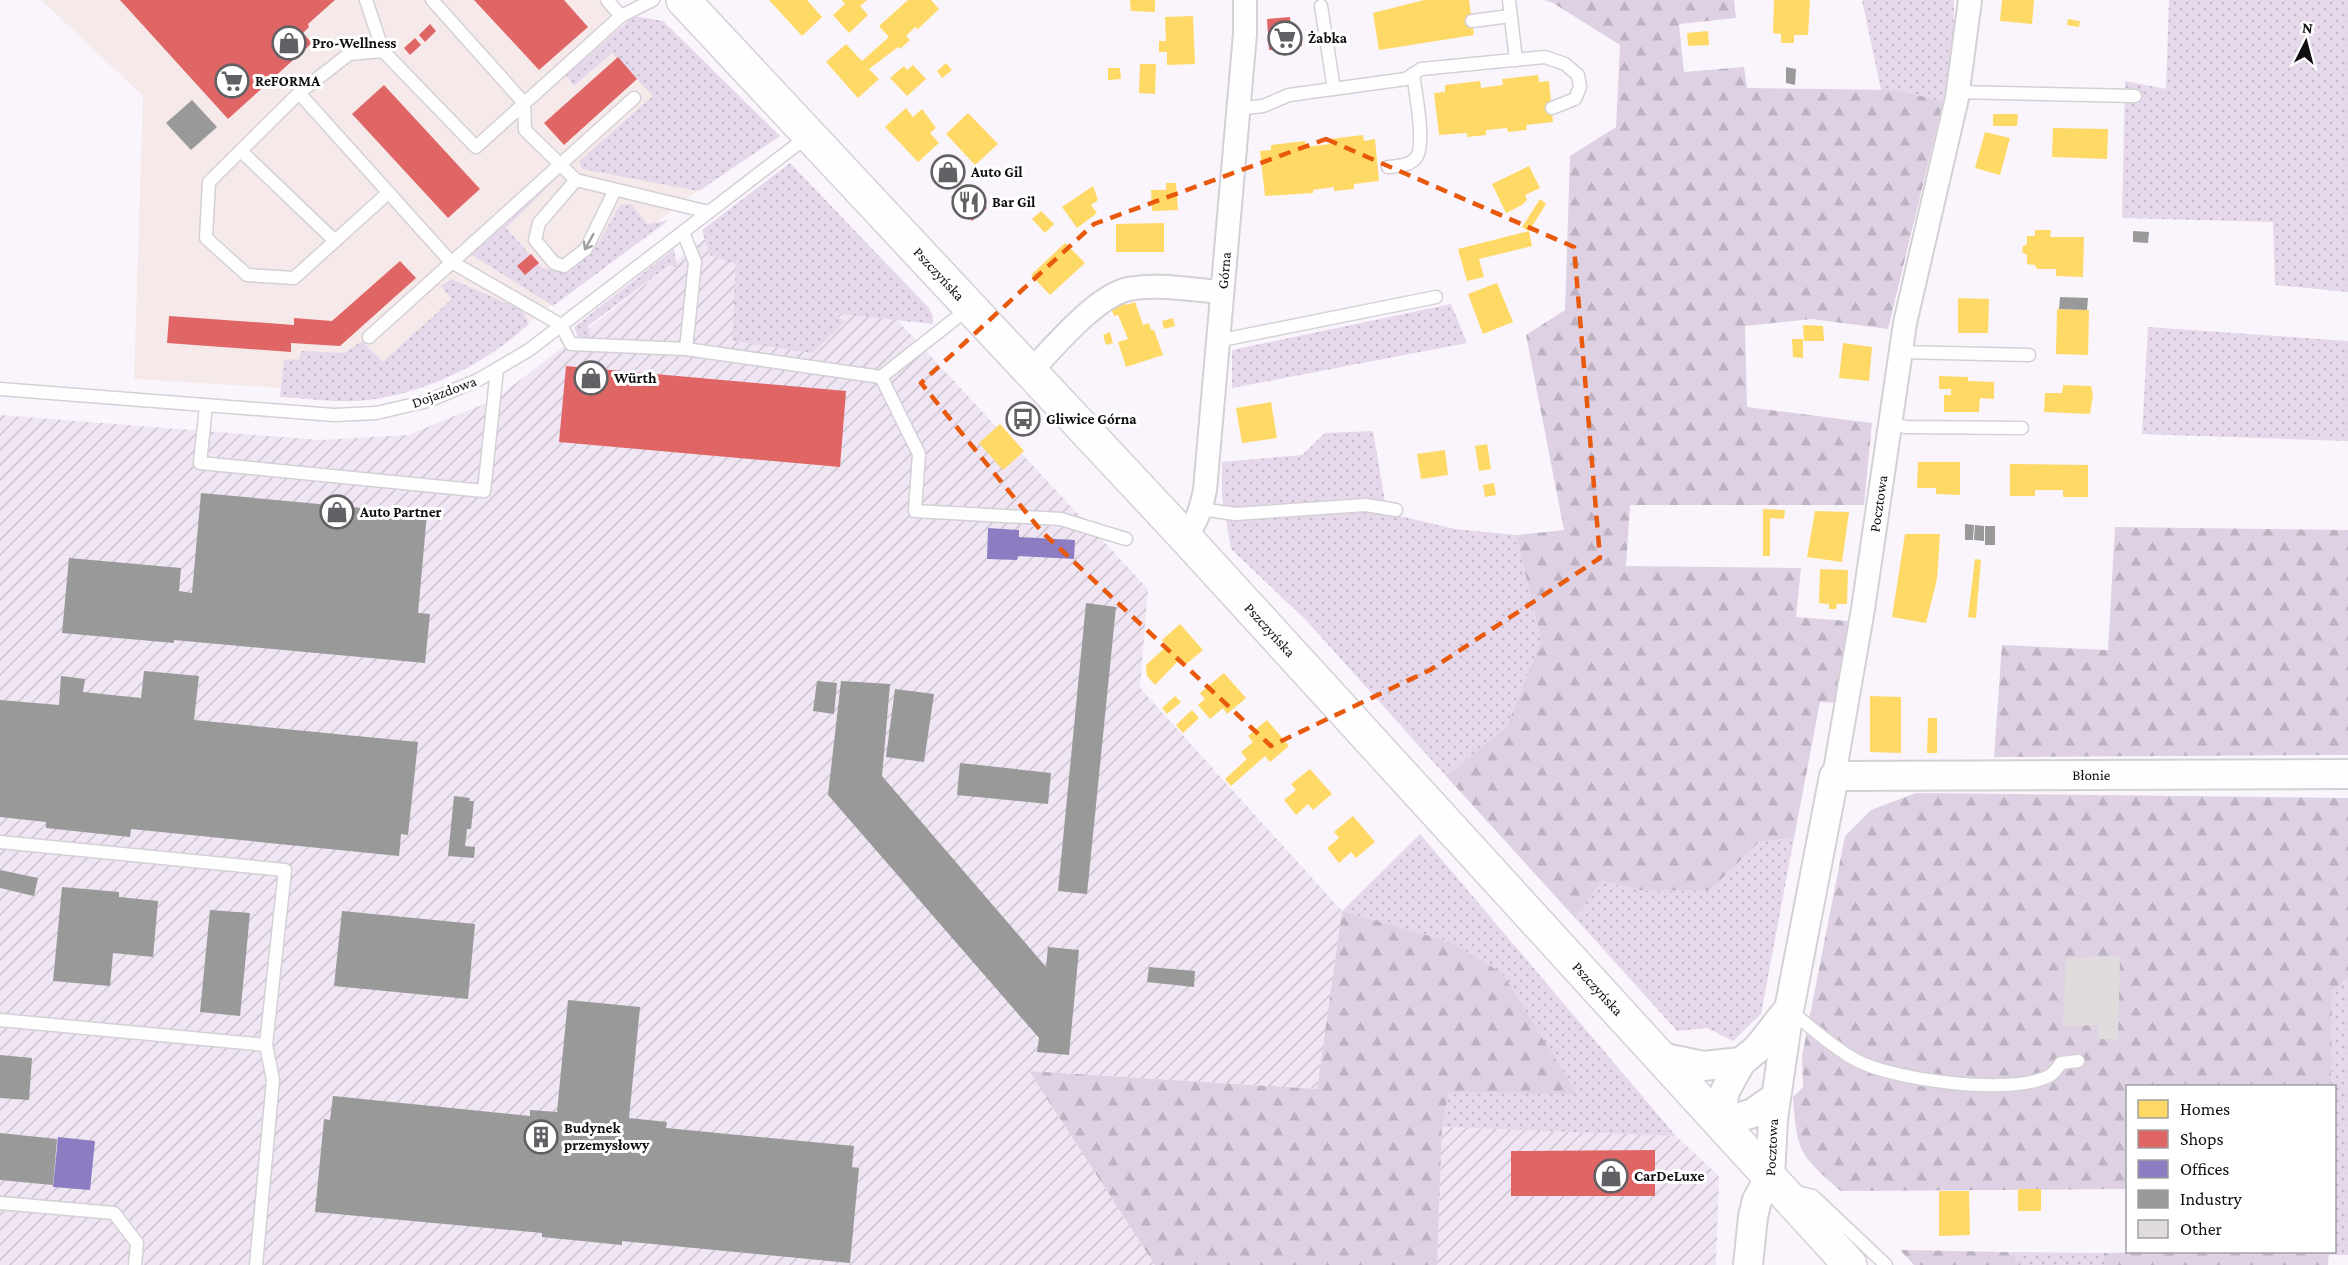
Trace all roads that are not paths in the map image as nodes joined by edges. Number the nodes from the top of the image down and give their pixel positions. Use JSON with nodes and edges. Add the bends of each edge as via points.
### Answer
{"nodes":[{"id":1,"x":366,"y":0,"type":"edge"},
{"id":2,"x":432,"y":0,"type":"edge"},
{"id":3,"x":607,"y":0,"type":"edge"},
{"id":4,"x":653,"y":0,"type":"edge"},
{"id":5,"x":683,"y":0,"type":"edge"},
{"id":6,"x":1245,"y":0,"type":"edge"},
{"id":7,"x":1509,"y":0,"type":"edge"},
{"id":8,"x":1970,"y":0,"type":"edge"},
{"id":9,"x":1321,"y":6,"type":"dead end"},
{"id":10,"x":621,"y":15,"type":"junction"},
{"id":11,"x":1510,"y":15,"type":"junction"},
{"id":12,"x":1472,"y":21,"type":"dead end"},
{"id":13,"x":383,"y":51,"type":"junction"},
{"id":14,"x":1516,"y":60,"type":"junction"},
{"id":15,"x":1413,"y":74,"type":"junction"},
{"id":16,"x":1334,"y":89,"type":"junction"},
{"id":17,"x":1958,"y":92,"type":"junction"},
{"id":18,"x":298,"y":93,"type":"junction"},
{"id":19,"x":2135,"y":96,"type":"dead end"},
{"id":20,"x":634,"y":98,"type":"dead end"},
{"id":21,"x":524,"y":103,"type":"junction"},
{"id":22,"x":1552,"y":108,"type":"dead end"},
{"id":23,"x":1238,"y":109,"type":"junction"},
{"id":24,"x":809,"y":135,"type":"junction"},
{"id":25,"x":241,"y":151,"type":"junction"},
{"id":26,"x":559,"y":164,"type":"junction"},
{"id":27,"x":1388,"y":167,"type":"dead end"},
{"id":28,"x":576,"y":180,"type":"junction"},
{"id":29,"x":615,"y":190,"type":"junction"},
{"id":30,"x":388,"y":193,"type":"junction"},
{"id":31,"x":709,"y":212,"type":"junction"},
{"id":32,"x":683,"y":232,"type":"junction"},
{"id":33,"x":335,"y":241,"type":"junction"},
{"id":34,"x":450,"y":261,"type":"junction"},
{"id":35,"x":1221,"y":291,"type":"junction"},
{"id":36,"x":1436,"y":297,"type":"dead end"},
{"id":37,"x":970,"y":307,"type":"junction"},
{"id":38,"x":561,"y":325,"type":"junction"},
{"id":39,"x":369,"y":337,"type":"dead end"},
{"id":40,"x":1217,"y":341,"type":"junction"},
{"id":41,"x":686,"y":350,"type":"junction"},
{"id":42,"x":1901,"y":352,"type":"junction"},
{"id":43,"x":2028,"y":356,"type":"dead end"},
{"id":44,"x":497,"y":369,"type":"junction"},
{"id":45,"x":1030,"y":372,"type":"junction"},
{"id":46,"x":882,"y":377,"type":"junction"},
{"id":47,"x":0,"y":389,"type":"edge"},
{"id":48,"x":206,"y":406,"type":"junction"},
{"id":49,"x":1890,"y":424,"type":"junction"},
{"id":50,"x":2022,"y":428,"type":"dead end"},
{"id":51,"x":1201,"y":509,"type":"junction"},
{"id":52,"x":1396,"y":510,"type":"dead end"},
{"id":53,"x":1185,"y":537,"type":"junction"},
{"id":54,"x":1126,"y":539,"type":"dead end"},
{"id":55,"x":2348,"y":774,"type":"edge"},
{"id":56,"x":1834,"y":776,"type":"junction"},
{"id":57,"x":0,"y":842,"type":"edge"},
{"id":58,"x":1789,"y":1010,"type":"junction"},
{"id":59,"x":0,"y":1020,"type":"edge"},
{"id":60,"x":266,"y":1045,"type":"junction"},
{"id":61,"x":1660,"y":1058,"type":"junction"},
{"id":62,"x":2078,"y":1061,"type":"dead end"},
{"id":63,"x":1741,"y":1062,"type":"junction"},
{"id":64,"x":1776,"y":1097,"type":"junction"},
{"id":65,"x":1719,"y":1124,"type":"junction"},
{"id":66,"x":1775,"y":1183,"type":"junction"},
{"id":67,"x":0,"y":1203,"type":"edge"},
{"id":68,"x":135,"y":1265,"type":"edge"},
{"id":69,"x":256,"y":1265,"type":"edge"},
{"id":70,"x":1748,"y":1265,"type":"edge"},
{"id":71,"x":1850,"y":1265,"type":"edge"},
{"id":72,"x":1886,"y":1265,"type":"edge"}],
"edges":[{"from":1,"to":13,"type":"lane"},
{"from":2,"to":21,"type":"lane"},
{"from":3,"to":10,"type":"lane"},
{"from":4,"to":10,"type":"lane"},
{"from":5,"to":24,"type":"main road","name":"Pszczyńska"},
{"from":6,"to":23,"type":"street","name":"Górna"},
{"from":7,"to":11,"type":"lane"},
{"from":8,"to":17,"type":"street","name":"Pocztowa"},
{"from":9,"to":16,"type":"lane"},
{"from":10,"to":21,"type":"lane"},
{"from":11,"to":12,"type":"lane"},
{"from":11,"to":14,"type":"lane"},
{"from":13,"to":18,"type":"lane","via":[[349,54]]},
{"from":13,"to":21,"type":"lane","via":[[476,147]]},
{"from":14,"to":15,"type":"lane","via":[[1421,69]]},
{"from":14,"to":22,"type":"lane","via":[[1545,57],[1566,64],[1578,75],[1580,87],[1575,99]]},
{"from":15,"to":16,"type":"lane","via":[[1406,79]]},
{"from":15,"to":27,"type":"lane","via":[[1421,145],[1417,158],[1408,164]]},
{"from":16,"to":23,"type":"lane","via":[[1289,95],[1263,106]]},
{"from":17,"to":19,"type":"lane"},
{"from":17,"to":42,"type":"street","name":"Pocztowa","via":[[1915,269]]},
{"from":18,"to":25,"type":"lane"},
{"from":18,"to":30,"type":"lane"},
{"from":20,"to":26,"type":"lane"},
{"from":21,"to":26,"type":"lane","via":[[525,130]]},
{"from":23,"to":35,"type":"street","name":"Górna"},
{"from":24,"to":31,"type":"lane","name":"Dojazdowa"},
{"from":24,"to":37,"type":"main road","name":"Pszczyńska"},
{"from":25,"to":33,"type":"lane"},
{"from":25,"to":33,"type":"lane","via":[[209,183],[206,238],[247,275],[294,278]]},
{"from":26,"to":28,"type":"lane"},
{"from":26,"to":34,"type":"lane"},
{"from":28,"to":29,"type":"lane"},
{"from":29,"to":28,"type":"lane","one_way":true,"via":[[586,249],[564,266],[554,263],[535,240],[539,223]]},
{"from":29,"to":31,"type":"lane"},
{"from":30,"to":33,"type":"lane"},
{"from":30,"to":34,"type":"lane"},
{"from":31,"to":32,"type":"lane","name":"Dojazdowa"},
{"from":32,"to":38,"type":"lane","name":"Dojazdowa"},
{"from":32,"to":41,"type":"lane","via":[[695,262]]},
{"from":34,"to":38,"type":"lane"},
{"from":34,"to":39,"type":"lane"},
{"from":35,"to":40,"type":"street","name":"Górna"},
{"from":35,"to":45,"type":"street","via":[[1144,287],[1113,295],[1098,304]]},
{"from":36,"to":40,"type":"lane"},
{"from":37,"to":45,"type":"main road","name":"Pszczyńska"},
{"from":37,"to":46,"type":"lane"},
{"from":38,"to":41,"type":"lane","via":[[571,344]]},
{"from":38,"to":44,"type":"lane","name":"Dojazdowa"},
{"from":40,"to":51,"type":"street","name":"Górna"},
{"from":41,"to":46,"type":"lane"},
{"from":42,"to":43,"type":"lane"},
{"from":42,"to":49,"type":"street","name":"Pocztowa"},
{"from":44,"to":48,"type":"lane","name":"Dojazdowa","via":[[428,401],[376,413],[334,415]]},
{"from":44,"to":48,"type":"lane","via":[[484,491],[200,463]]},
{"from":45,"to":53,"type":"main road","name":"Pszczyńska"},
{"from":46,"to":54,"type":"lane","via":[[919,454],[915,511],[1061,519]]},
{"from":47,"to":48,"type":"lane","name":"Dojazdowa"},
{"from":49,"to":50,"type":"lane"},
{"from":49,"to":56,"type":"street","name":"Pocztowa"},
{"from":51,"to":52,"type":"lane","via":[[1235,514],[1366,505]]},
{"from":51,"to":53,"type":"street","name":"Górna"},
{"from":53,"to":61,"type":"main road","name":"Pszczyńska"},
{"from":55,"to":56,"type":"street","name":"Błonie"},
{"from":56,"to":58,"type":"street","name":"Pocztowa"},
{"from":57,"to":60,"type":"lane","via":[[285,870]]},
{"from":58,"to":62,"type":"lane","via":[[1875,1070],[1957,1084],[2027,1084],[2051,1076],[2061,1063]]},
{"from":58,"to":63,"type":"street","name":"Pocztowa"},
{"from":58,"to":64,"type":"street","name":"Pocztowa"},
{"from":59,"to":60,"type":"lane"},
{"from":60,"to":69,"type":"lane","via":[[273,1080]]},
{"from":61,"to":63,"type":"street","via":[[1703,1066]]},
{"from":61,"to":65,"type":"main road","name":"Pszczyńska"},
{"from":63,"to":65,"type":"street","name":"Pocztowa","via":[[1725,1091]]},
{"from":64,"to":65,"type":"street","name":"Pocztowa","via":[[1753,1113]]},
{"from":64,"to":66,"type":"street","name":"Pocztowa"},
{"from":65,"to":66,"type":"main road","name":"Pszczyńska"},
{"from":66,"to":70,"type":"street","name":"Pocztowa","via":[[1757,1200]]},
{"from":66,"to":71,"type":"main road","name":"Pszczyńska"},
{"from":66,"to":72,"type":"lane","via":[[1812,1196]]},
{"from":67,"to":68,"type":"lane","via":[[114,1213],[137,1243]]}]}
